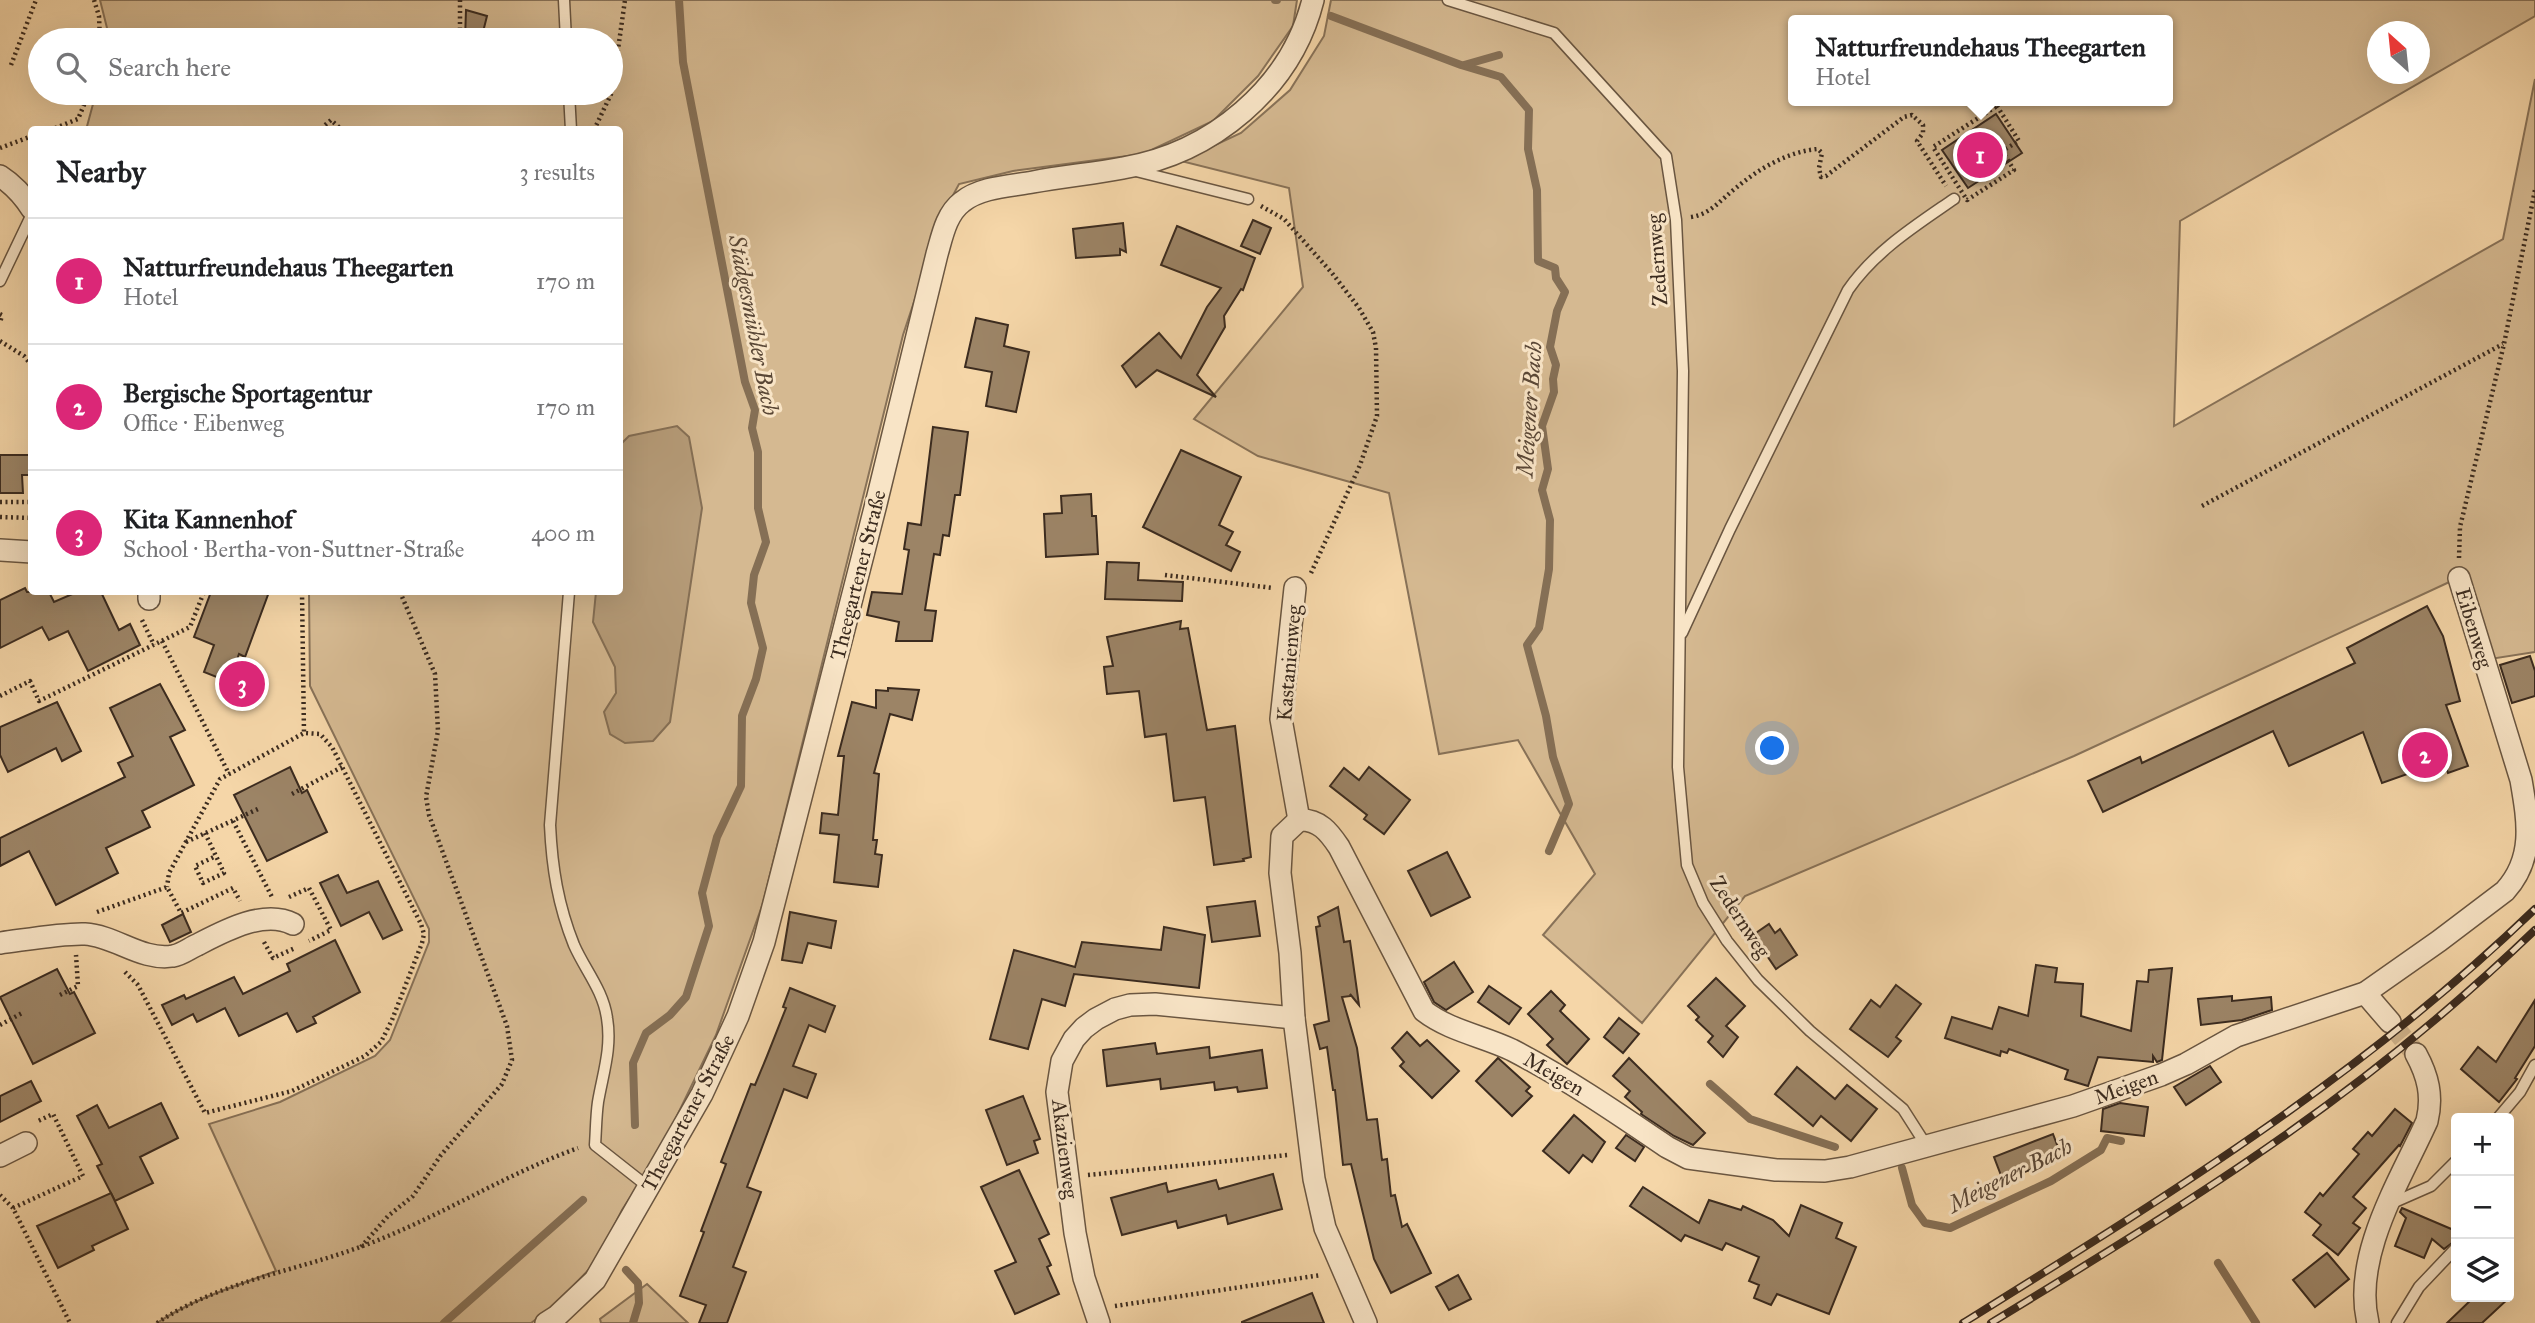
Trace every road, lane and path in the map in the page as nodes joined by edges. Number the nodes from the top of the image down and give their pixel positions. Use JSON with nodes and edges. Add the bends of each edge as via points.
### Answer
{"nodes":[{"id":1,"x":36,"y":0,"type":"edge"},
{"id":2,"x":94,"y":0,"type":"edge"},
{"id":3,"x":460,"y":0,"type":"edge"},
{"id":4,"x":564,"y":0,"type":"edge"},
{"id":5,"x":625,"y":0,"type":"edge"},
{"id":6,"x":1313,"y":0,"type":"edge"},
{"id":7,"x":1448,"y":0,"type":"edge"},
{"id":8,"x":100,"y":28,"type":"edge"},
{"id":9,"x":460,"y":28,"type":"edge"},
{"id":10,"x":565,"y":28,"type":"edge"},
{"id":11,"x":621,"y":28,"type":"edge"},
{"id":12,"x":11,"y":65,"type":"dead end"},
{"id":13,"x":84,"y":105,"type":"edge"},
{"id":14,"x":570,"y":105,"type":"edge"},
{"id":15,"x":606,"y":105,"type":"edge"},
{"id":16,"x":60,"y":126,"type":"edge"},
{"id":17,"x":325,"y":126,"type":"edge"},
{"id":18,"x":338,"y":126,"type":"edge"},
{"id":19,"x":571,"y":126,"type":"edge"},
{"id":20,"x":596,"y":126,"type":"edge"},
{"id":21,"x":28,"y":138,"type":"edge"},
{"id":22,"x":0,"y":148,"type":"edge"},
{"id":23,"x":1125,"y":168,"type":"junction"},
{"id":24,"x":0,"y":176,"type":"edge"},
{"id":25,"x":1955,"y":180,"type":"joint"},
{"id":26,"x":2535,"y":190,"type":"edge"},
{"id":27,"x":1248,"y":199,"type":"joint"},
{"id":28,"x":1954,"y":199,"type":"joint"},
{"id":29,"x":28,"y":205,"type":"edge"},
{"id":30,"x":28,"y":219,"type":"edge"},
{"id":31,"x":1676,"y":220,"type":"junction"},
{"id":32,"x":0,"y":281,"type":"edge"},
{"id":33,"x":0,"y":314,"type":"edge"},
{"id":34,"x":0,"y":323,"type":"edge"},
{"id":35,"x":0,"y":341,"type":"edge"},
{"id":36,"x":2504,"y":344,"type":"junction"},
{"id":37,"x":28,"y":361,"type":"edge"},
{"id":38,"x":0,"y":502,"type":"edge"},
{"id":39,"x":28,"y":502,"type":"edge"},
{"id":40,"x":2202,"y":506,"type":"dead end"},
{"id":41,"x":0,"y":517,"type":"edge"},
{"id":42,"x":28,"y":518,"type":"edge"},
{"id":43,"x":0,"y":550,"type":"edge"},
{"id":44,"x":28,"y":552,"type":"edge"},
{"id":45,"x":1166,"y":575,"type":"dead end"},
{"id":46,"x":2459,"y":578,"type":"joint"},
{"id":47,"x":1295,"y":588,"type":"junction"},
{"id":48,"x":206,"y":595,"type":"edge"},
{"id":49,"x":302,"y":595,"type":"edge"},
{"id":50,"x":401,"y":595,"type":"edge"},
{"id":51,"x":569,"y":595,"type":"edge"},
{"id":52,"x":1680,"y":639,"type":"junction"},
{"id":53,"x":162,"y":641,"type":"junction"},
{"id":54,"x":0,"y":696,"type":"edge"},
{"id":55,"x":303,"y":733,"type":"junction"},
{"id":56,"x":342,"y":767,"type":"junction"},
{"id":57,"x":229,"y":774,"type":"junction"},
{"id":58,"x":292,"y":793,"type":"dead end"},
{"id":59,"x":258,"y":809,"type":"dead end"},
{"id":60,"x":1299,"y":820,"type":"junction"},
{"id":61,"x":233,"y":821,"type":"junction"},
{"id":62,"x":205,"y":833,"type":"junction"},
{"id":63,"x":187,"y":842,"type":"junction"},
{"id":64,"x":216,"y":856,"type":"junction"},
{"id":65,"x":167,"y":887,"type":"dead end"},
{"id":66,"x":276,"y":904,"type":"dead end"},
{"id":67,"x":293,"y":924,"type":"dead end"},
{"id":68,"x":0,"y":943,"type":"edge"},
{"id":69,"x":76,"y":947,"type":"dead end"},
{"id":70,"x":138,"y":985,"type":"dead end"},
{"id":71,"x":2365,"y":993,"type":"junction"},
{"id":72,"x":60,"y":995,"type":"dead end"},
{"id":73,"x":24,"y":1012,"type":"dead end"},
{"id":74,"x":1294,"y":1018,"type":"junction"},
{"id":75,"x":2390,"y":1022,"type":"tunnel mouth"},
{"id":76,"x":0,"y":1024,"type":"edge"},
{"id":77,"x":2416,"y":1054,"type":"tunnel mouth"},
{"id":78,"x":2535,"y":1065,"type":"edge"},
{"id":79,"x":2502,"y":1113,"type":"edge"},
{"id":80,"x":29,"y":1134,"type":"joint"},
{"id":81,"x":1926,"y":1144,"type":"junction"},
{"id":82,"x":596,"y":1145,"type":"junction"},
{"id":83,"x":1310,"y":1152,"type":"junction"},
{"id":84,"x":0,"y":1156,"type":"edge"},
{"id":85,"x":2451,"y":1166,"type":"edge"},
{"id":86,"x":1105,"y":1174,"type":"dead end"},
{"id":87,"x":648,"y":1186,"type":"junction"},
{"id":88,"x":0,"y":1195,"type":"edge"},
{"id":89,"x":2390,"y":1204,"type":"junction"},
{"id":90,"x":13,"y":1208,"type":"junction"},
{"id":91,"x":361,"y":1247,"type":"junction"},
{"id":92,"x":2451,"y":1253,"type":"edge"},
{"id":93,"x":1343,"y":1272,"type":"junction"},
{"id":94,"x":1139,"y":1302,"type":"dead end"},
{"id":95,"x":70,"y":1323,"type":"edge"},
{"id":96,"x":157,"y":1323,"type":"edge"},
{"id":97,"x":546,"y":1323,"type":"edge"},
{"id":98,"x":1099,"y":1323,"type":"edge"},
{"id":99,"x":1366,"y":1323,"type":"edge"},
{"id":100,"x":2368,"y":1323,"type":"edge"},
{"id":101,"x":2397,"y":1323,"type":"edge"}],
"edges":[{"from":1,"to":12,"type":"path"},
{"from":2,"to":8,"type":"path"},
{"from":3,"to":9,"type":"path"},
{"from":4,"to":10,"type":"lane"},
{"from":5,"to":11,"type":"path"},
{"from":6,"to":23,"type":"street","name":"Theegartener Straße","via":[[1292,55],[1248,107],[1179,152]]},
{"from":7,"to":31,"type":"lane","name":"Zedernweg","via":[[1555,33],[1665,156]]},
{"from":13,"to":16,"type":"path","via":[[78,119]]},
{"from":14,"to":19,"type":"lane"},
{"from":15,"to":20,"type":"path"},
{"from":17,"to":18,"type":"path","via":[[331,120]]},
{"from":21,"to":22,"type":"path"},
{"from":23,"to":27,"type":"lane"},
{"from":23,"to":87,"type":"street","name":"Theegartener Straße","via":[[982,192],[962,201],[946,224],[764,942],[727,1045]]},
{"from":24,"to":29,"type":"street"},
{"from":25,"to":25,"type":"path","via":[[1933,147],[1997,106],[2019,141],[2002,151],[2014,170],[1967,200]]},
{"from":26,"to":36,"type":"path","name":"Eibenweg"},
{"from":27,"to":47,"type":"path","via":[[1284,219],[1332,273],[1359,308],[1376,348],[1377,416],[1370,442],[1312,571]]},
{"from":28,"to":31,"type":"path","via":[[1917,141],[1923,125],[1912,115],[1826,176],[1819,174],[1822,153],[1818,149],[1793,153],[1737,187],[1712,210]]},
{"from":28,"to":52,"type":"lane","name":"Zedernweg","via":[[1869,264],[1848,290]]},
{"from":30,"to":32,"type":"lane"},
{"from":31,"to":52,"type":"lane","name":"Zedernweg","via":[[1683,371]]},
{"from":33,"to":34,"type":"path"},
{"from":35,"to":37,"type":"path"},
{"from":36,"to":40,"type":"path"},
{"from":36,"to":46,"type":"path","name":"Eibenweg","via":[[2460,527]]},
{"from":38,"to":39,"type":"path"},
{"from":41,"to":42,"type":"path"},
{"from":43,"to":44,"type":"street"},
{"from":45,"to":47,"type":"path"},
{"from":46,"to":71,"type":"street","name":"Eibenweg","via":[[2521,780],[2525,856],[2505,891]]},
{"from":47,"to":60,"type":"street","name":"Kastanienweg","via":[[1281,719]]},
{"from":48,"to":53,"type":"path","via":[[190,627]]},
{"from":49,"to":55,"type":"path"},
{"from":50,"to":91,"type":"path","via":[[435,674],[438,731],[426,797],[429,815],[507,1026],[512,1060],[502,1084],[441,1155],[413,1196]]},
{"from":51,"to":82,"type":"lane","via":[[550,825],[563,915],[607,1015],[609,1048],[598,1101]]},
{"from":52,"to":81,"type":"lane","name":"Zedernweg","via":[[1678,767],[1687,865],[1703,904],[1758,980],[1810,1031],[1903,1109]]},
{"from":53,"to":54,"type":"path","via":[[39,701],[30,681]]},
{"from":53,"to":57,"type":"path"},
{"from":55,"to":56,"type":"path","via":[[320,734],[327,740]]},
{"from":55,"to":57,"type":"path"},
{"from":56,"to":58,"type":"path"},
{"from":56,"to":70,"type":"path","via":[[424,934],[381,1042],[365,1056],[292,1091],[205,1113]]},
{"from":57,"to":63,"type":"path","via":[[220,779]]},
{"from":59,"to":61,"type":"path"},
{"from":60,"to":74,"type":"street","via":[[1282,836],[1280,848]]},
{"from":60,"to":81,"type":"street","name":"Meigen","via":[[1321,824],[1339,847],[1424,1011],[1449,1027],[1542,1066],[1688,1158],[1776,1170],[1825,1171],[1888,1158]]},
{"from":61,"to":62,"type":"path"},
{"from":61,"to":66,"type":"path"},
{"from":62,"to":63,"type":"path"},
{"from":62,"to":64,"type":"path"},
{"from":63,"to":65,"type":"path","via":[[169,873]]},
{"from":64,"to":64,"type":"path","via":[[224,873],[203,883],[195,866]]},
{"from":67,"to":68,"type":"street","via":[[272,917],[225,932],[175,956],[139,953],[86,934]]},
{"from":69,"to":72,"type":"path","via":[[78,986]]},
{"from":71,"to":75,"type":"street"},
{"from":71,"to":81,"type":"street","name":"Meigen","via":[[2235,1036],[2174,1069],[2073,1106]]},
{"from":73,"to":76,"type":"path"},
{"from":74,"to":83,"type":"street"},
{"from":74,"to":98,"type":"street","name":"Akazienweg","via":[[1130,1005],[1096,1019],[1074,1040],[1062,1061],[1057,1091],[1075,1233]]},
{"from":77,"to":89,"type":"street","via":[[2431,1105]]},
{"from":78,"to":79,"type":"lane"},
{"from":80,"to":84,"type":"street"},
{"from":80,"to":90,"type":"path","via":[[53,1114],[83,1176]]},
{"from":82,"to":87,"type":"lane"},
{"from":82,"to":91,"type":"path","via":[[554,1157]]},
{"from":83,"to":86,"type":"path","name":"Akazienweg"},
{"from":83,"to":93,"type":"street","via":[[1322,1215]]},
{"from":85,"to":89,"type":"lane","via":[[2431,1186]]},
{"from":87,"to":97,"type":"street","name":"Theegartener Straße","via":[[595,1280]]},
{"from":88,"to":90,"type":"path"},
{"from":89,"to":100,"type":"street","via":[[2365,1271]]},
{"from":90,"to":95,"type":"path"},
{"from":91,"to":96,"type":"path","via":[[221,1291]]},
{"from":92,"to":101,"type":"lane","via":[[2419,1287]]},
{"from":93,"to":94,"type":"path"},
{"from":93,"to":99,"type":"street"}]}
